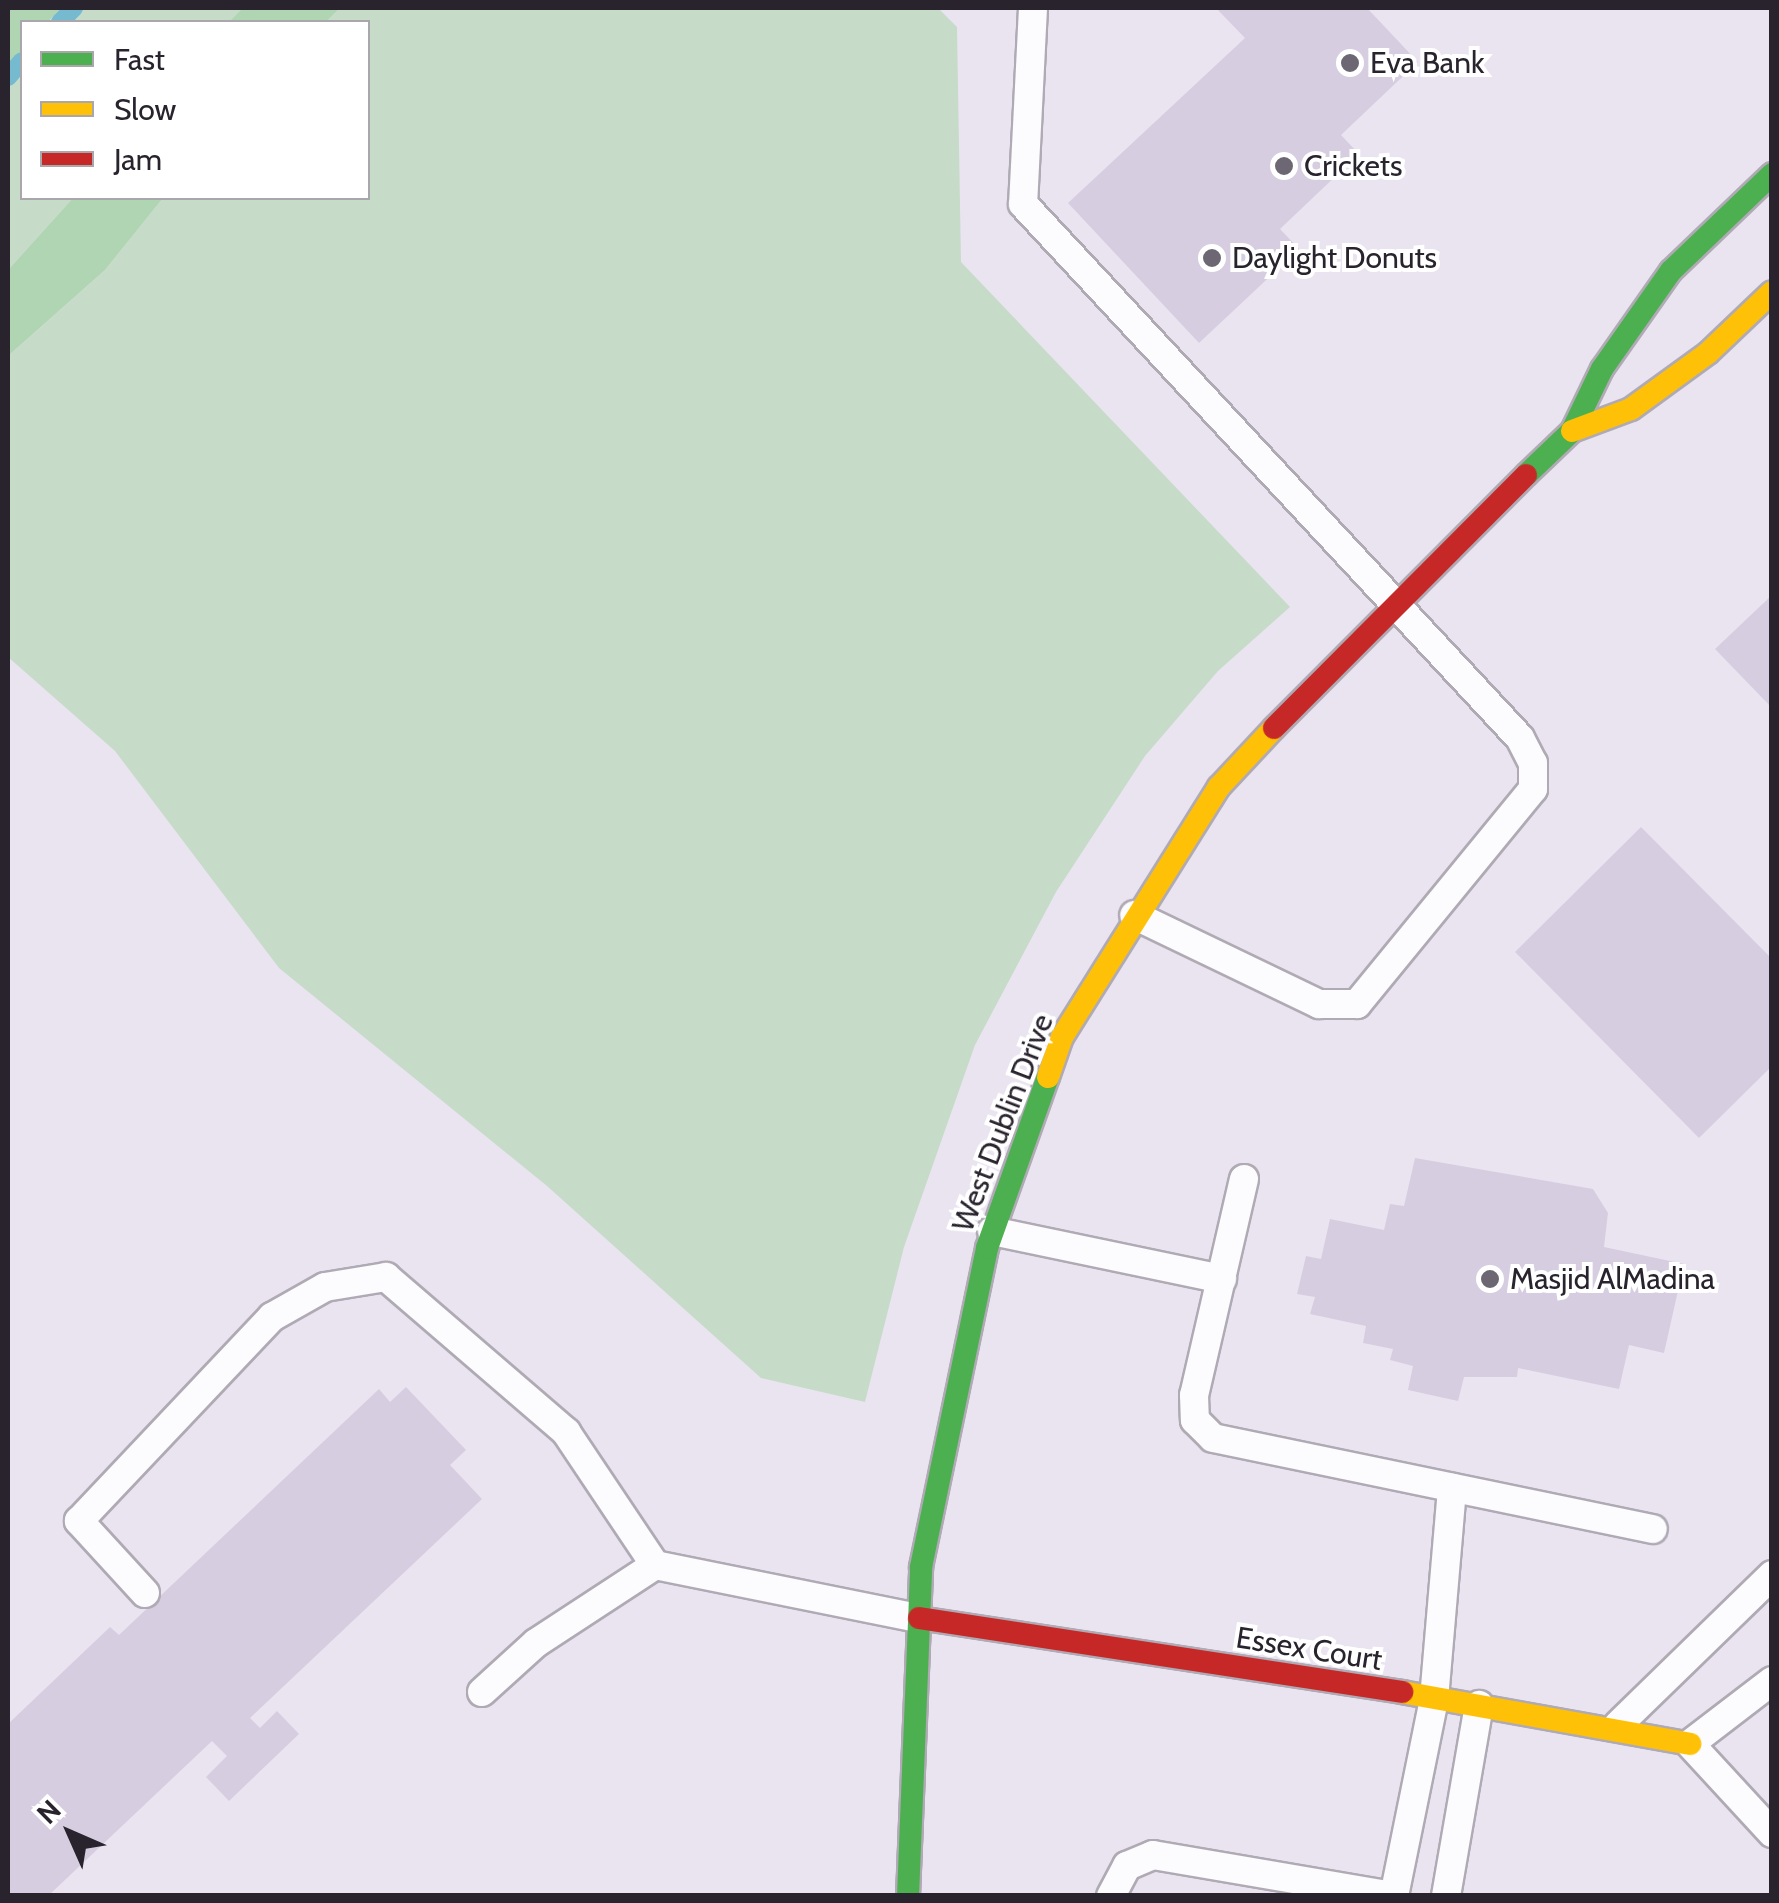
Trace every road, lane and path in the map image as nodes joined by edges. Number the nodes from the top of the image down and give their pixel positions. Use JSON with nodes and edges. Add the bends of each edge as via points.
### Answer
{"nodes":[{"id":1,"x":1034,"y":8,"type":"edge"},
{"id":2,"x":1772,"y":174,"type":"edge"},
{"id":3,"x":1772,"y":292,"type":"edge"},
{"id":4,"x":1572,"y":431,"type":"junction"},
{"id":5,"x":1390,"y":603,"type":"junction"},
{"id":6,"x":1134,"y":915,"type":"junction"},
{"id":7,"x":1244,"y":1178,"type":"dead end"},
{"id":8,"x":992,"y":1231,"type":"junction"},
{"id":9,"x":1222,"y":1279,"type":"junction"},
{"id":10,"x":1452,"y":1488,"type":"junction"},
{"id":11,"x":1653,"y":1529,"type":"dead end"},
{"id":12,"x":655,"y":1564,"type":"junction"},
{"id":13,"x":1772,"y":1575,"type":"edge"},
{"id":14,"x":146,"y":1594,"type":"dead end"},
{"id":15,"x":919,"y":1618,"type":"junction"},
{"id":16,"x":1772,"y":1681,"type":"edge"},
{"id":17,"x":482,"y":1692,"type":"dead end"},
{"id":18,"x":1434,"y":1699,"type":"junction"},
{"id":19,"x":1479,"y":1705,"type":"junction"},
{"id":20,"x":1618,"y":1725,"type":"junction"},
{"id":21,"x":1690,"y":1744,"type":"junction"},
{"id":22,"x":1772,"y":1833,"type":"edge"},
{"id":23,"x":908,"y":1896,"type":"edge"},
{"id":24,"x":1111,"y":1896,"type":"edge"},
{"id":25,"x":1393,"y":1896,"type":"edge"},
{"id":26,"x":1446,"y":1896,"type":"edge"}],
"edges":[{"from":1,"to":5,"type":"lane","via":[[1023,204]]},
{"from":2,"to":4,"type":"street","name":"West Dublin Drive","via":[[1671,271],[1602,369]]},
{"from":3,"to":4,"type":"street","name":"West Dublin Drive","via":[[1708,353],[1631,409]]},
{"from":4,"to":5,"type":"street","name":"West Dublin Drive"},
{"from":5,"to":6,"type":"street","name":"West Dublin Drive","via":[[1219,787]]},
{"from":5,"to":6,"type":"lane","via":[[1520,738],[1534,763],[1534,789],[1370,989],[1357,1004],[1319,1004]]},
{"from":6,"to":8,"type":"street","name":"West Dublin Drive","via":[[1062,1037]]},
{"from":7,"to":9,"type":"lane"},
{"from":8,"to":9,"type":"lane"},
{"from":8,"to":15,"type":"street","name":"West Dublin Drive","via":[[921,1567]]},
{"from":9,"to":10,"type":"lane","via":[[1194,1395],[1196,1420],[1213,1438]]},
{"from":10,"to":11,"type":"lane"},
{"from":10,"to":18,"type":"lane"},
{"from":12,"to":14,"type":"lane","via":[[566,1432],[386,1278],[325,1287],[272,1317],[79,1521]]},
{"from":12,"to":15,"type":"lane"},
{"from":12,"to":17,"type":"lane","via":[[536,1643]]},
{"from":13,"to":20,"type":"lane"},
{"from":15,"to":18,"type":"street","name":"Essex Court"},
{"from":15,"to":23,"type":"street","name":"West Dublin Drive"},
{"from":16,"to":21,"type":"lane"},
{"from":18,"to":19,"type":"street","name":"Essex Court"},
{"from":18,"to":25,"type":"lane"},
{"from":19,"to":20,"type":"street","name":"Essex Court"},
{"from":19,"to":26,"type":"lane"},
{"from":20,"to":21,"type":"street","name":"Essex Court"},
{"from":21,"to":22,"type":"lane"},
{"from":24,"to":25,"type":"lane","via":[[1126,1866],[1153,1855]]}]}
